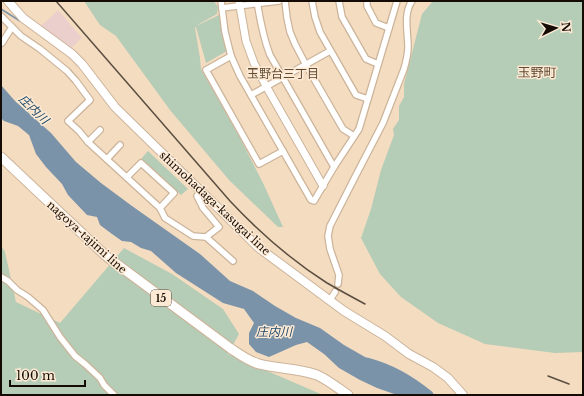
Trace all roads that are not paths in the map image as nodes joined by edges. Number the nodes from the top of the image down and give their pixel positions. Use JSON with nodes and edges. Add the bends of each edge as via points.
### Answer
{"nodes":[{"id":1,"x":8,"y":1,"type":"edge"},
{"id":2,"x":221,"y":1,"type":"edge"},
{"id":3,"x":279,"y":1,"type":"edge"},
{"id":4,"x":285,"y":1,"type":"edge"},
{"id":5,"x":312,"y":1,"type":"edge"},
{"id":6,"x":339,"y":1,"type":"edge"},
{"id":7,"x":366,"y":1,"type":"edge"},
{"id":8,"x":397,"y":1,"type":"edge"},
{"id":9,"x":412,"y":1,"type":"edge"},
{"id":10,"x":257,"y":2,"type":"edge"},
{"id":11,"x":239,"y":4,"type":"edge"},
{"id":12,"x":222,"y":8,"type":"junction"},
{"id":13,"x":1,"y":16,"type":"edge"},
{"id":14,"x":12,"y":27,"type":"junction"},
{"id":15,"x":389,"y":28,"type":"junction"},
{"id":16,"x":2,"y":43,"type":"edge"},
{"id":17,"x":330,"y":51,"type":"junction"},
{"id":18,"x":231,"y":56,"type":"junction"},
{"id":19,"x":378,"y":64,"type":"junction"},
{"id":20,"x":306,"y":65,"type":"junction"},
{"id":21,"x":283,"y":77,"type":"junction"},
{"id":22,"x":266,"y":86,"type":"junction"},
{"id":23,"x":251,"y":95,"type":"junction"},
{"id":24,"x":368,"y":99,"type":"junction"},
{"id":25,"x":100,"y":130,"type":"dead end"},
{"id":26,"x":354,"y":136,"type":"junction"},
{"id":27,"x":88,"y":142,"type":"junction"},
{"id":28,"x":120,"y":145,"type":"dead end"},
{"id":29,"x":283,"y":151,"type":"junction"},
{"id":30,"x":1,"y":157,"type":"edge"},
{"id":31,"x":107,"y":159,"type":"junction"},
{"id":32,"x":334,"y":167,"type":"junction"},
{"id":33,"x":127,"y":177,"type":"junction"},
{"id":34,"x":324,"y":186,"type":"junction"},
{"id":35,"x":201,"y":191,"type":"junction"},
{"id":36,"x":160,"y":208,"type":"junction"},
{"id":37,"x":206,"y":238,"type":"junction"},
{"id":38,"x":233,"y":261,"type":"dead end"},
{"id":39,"x":1,"y":277,"type":"edge"},
{"id":40,"x":338,"y":284,"type":"dead end"},
{"id":41,"x":335,"y":292,"type":"dead end"},
{"id":42,"x":330,"y":300,"type":"junction"},
{"id":43,"x":114,"y":395,"type":"edge"},
{"id":44,"x":348,"y":395,"type":"edge"},
{"id":45,"x":463,"y":395,"type":"edge"}],
"edges":[{"from":1,"to":35,"type":"main road","name":"shimohadaga-kasugai line","via":[[23,18],[72,54],[115,107]]},
{"from":2,"to":12,"type":"street"},
{"from":3,"to":10,"type":"street"},
{"from":4,"to":20,"type":"street","via":[[290,32]]},
{"from":5,"to":17,"type":"street","via":[[316,25]]},
{"from":6,"to":19,"type":"street","via":[[342,17],[366,59]]},
{"from":7,"to":15,"type":"street","via":[[376,23]]},
{"from":8,"to":15,"type":"street"},
{"from":9,"to":40,"type":"street","via":[[408,6],[408,48],[404,68],[383,123],[330,226],[328,236],[339,275]]},
{"from":10,"to":11,"type":"street"},
{"from":10,"to":21,"type":"street","via":[[265,41]]},
{"from":11,"to":12,"type":"street"},
{"from":11,"to":22,"type":"street","via":[[249,52]]},
{"from":12,"to":18,"type":"street"},
{"from":13,"to":14,"type":"street"},
{"from":14,"to":16,"type":"street"},
{"from":14,"to":27,"type":"street","via":[[67,71],[90,100],[68,121]]},
{"from":15,"to":19,"type":"street"},
{"from":17,"to":20,"type":"street"},
{"from":17,"to":24,"type":"street","via":[[356,95]]},
{"from":18,"to":23,"type":"street"},
{"from":18,"to":29,"type":"street","via":[[206,70],[259,164]]},
{"from":19,"to":24,"type":"street"},
{"from":20,"to":21,"type":"street"},
{"from":20,"to":26,"type":"street","via":[[343,129]]},
{"from":21,"to":22,"type":"street"},
{"from":21,"to":32,"type":"street"},
{"from":22,"to":23,"type":"street"},
{"from":22,"to":34,"type":"street"},
{"from":23,"to":29,"type":"street"},
{"from":24,"to":26,"type":"street","via":[[359,129]]},
{"from":25,"to":27,"type":"street"},
{"from":26,"to":32,"type":"street"},
{"from":27,"to":31,"type":"street"},
{"from":28,"to":31,"type":"street"},
{"from":29,"to":34,"type":"street","via":[[311,200],[314,200]]},
{"from":30,"to":44,"type":"main road","name":"nagoya-tajimi line","number":"15","via":[[106,256],[230,348],[258,364],[316,375]]},
{"from":31,"to":33,"type":"street"},
{"from":32,"to":34,"type":"street"},
{"from":33,"to":36,"type":"street"},
{"from":33,"to":36,"type":"street","via":[[141,163],[174,193]]},
{"from":35,"to":37,"type":"street","via":[[197,196],[203,208],[219,227]]},
{"from":35,"to":42,"type":"main road","name":"shimohadaga-kasugai line","via":[[260,248]]},
{"from":36,"to":37,"type":"street","via":[[165,218],[193,236]]},
{"from":37,"to":38,"type":"street"},
{"from":39,"to":43,"type":"street","via":[[43,310],[75,356],[100,378]]},
{"from":41,"to":42,"type":"street"},
{"from":42,"to":45,"type":"main road","name":"shimohadaga-kasugai line","via":[[409,354],[433,367],[448,378]]}]}
